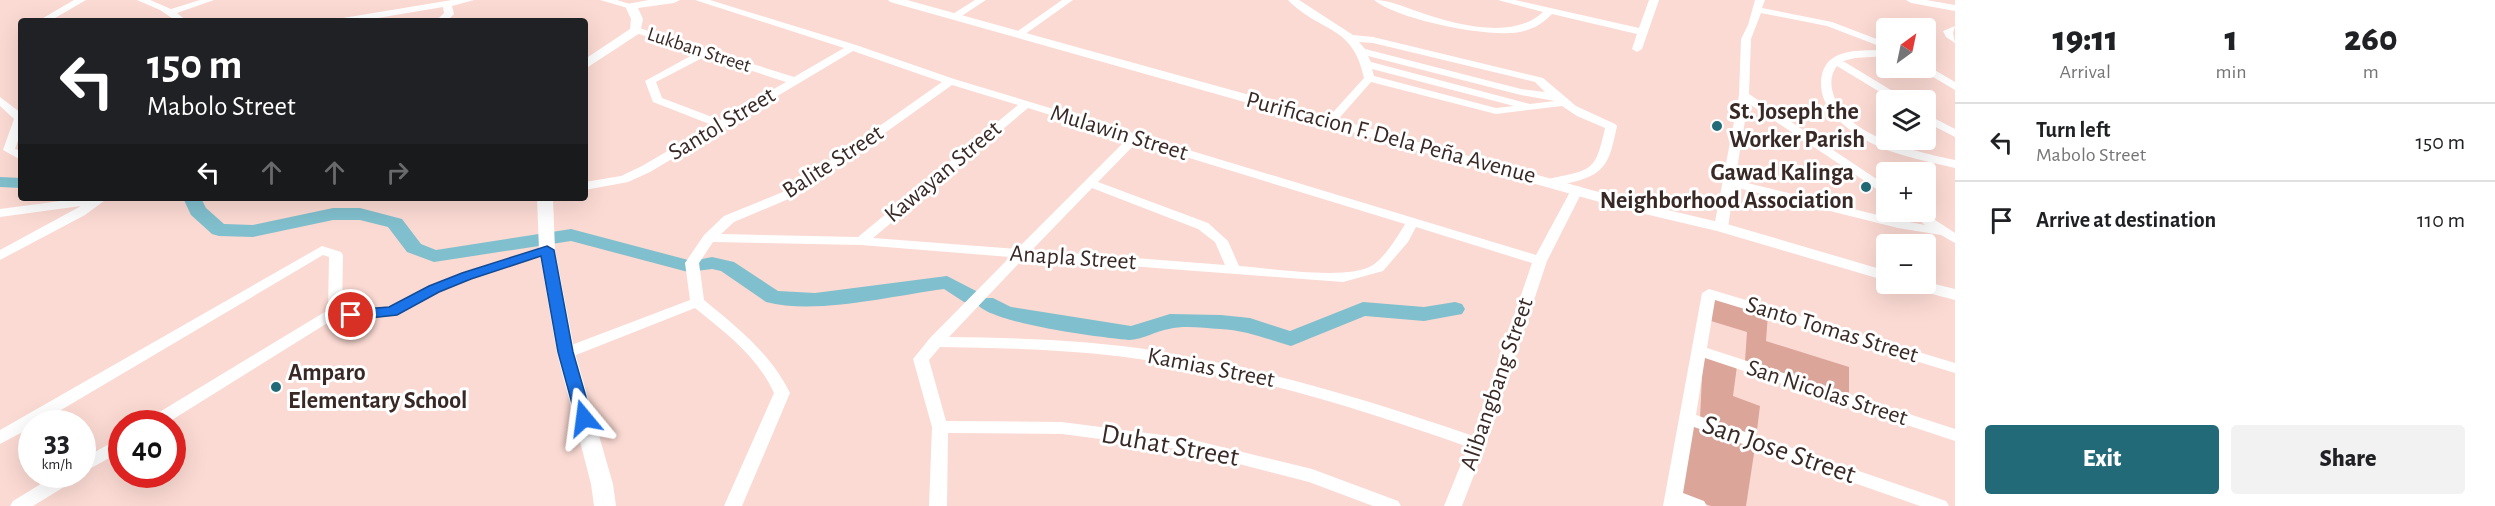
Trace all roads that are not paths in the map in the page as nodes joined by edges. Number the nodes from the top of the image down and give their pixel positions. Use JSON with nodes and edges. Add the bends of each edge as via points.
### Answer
{"nodes":[{"id":1,"x":81,"y":0,"type":"edge"},
{"id":2,"x":142,"y":0,"type":"edge"},
{"id":3,"x":209,"y":0,"type":"edge"},
{"id":4,"x":469,"y":0,"type":"edge"},
{"id":5,"x":605,"y":0,"type":"edge"},
{"id":6,"x":674,"y":0,"type":"edge"},
{"id":7,"x":700,"y":0,"type":"edge"},
{"id":8,"x":894,"y":0,"type":"edge"},
{"id":9,"x":981,"y":0,"type":"edge"},
{"id":10,"x":1068,"y":0,"type":"edge"},
{"id":11,"x":1293,"y":0,"type":"edge"},
{"id":12,"x":1378,"y":0,"type":"edge"},
{"id":13,"x":1503,"y":0,"type":"edge"},
{"id":14,"x":1651,"y":0,"type":"edge"},
{"id":15,"x":1911,"y":0,"type":"edge"},
{"id":16,"x":447,"y":4,"type":"junction"},
{"id":17,"x":1759,"y":5,"type":"edge"},
{"id":18,"x":631,"y":6,"type":"junction"},
{"id":19,"x":1955,"y":8,"type":"edge"},
{"id":20,"x":1550,"y":11,"type":"junction"},
{"id":21,"x":169,"y":13,"type":"junction"},
{"id":22,"x":954,"y":17,"type":"junction"},
{"id":23,"x":48,"y":18,"type":"edge"},
{"id":24,"x":177,"y":18,"type":"edge"},
{"id":25,"x":361,"y":18,"type":"edge"},
{"id":26,"x":444,"y":18,"type":"edge"},
{"id":27,"x":1955,"y":29,"type":"edge"},
{"id":28,"x":636,"y":30,"type":"junction"},
{"id":29,"x":1643,"y":32,"type":"junction"},
{"id":30,"x":1018,"y":35,"type":"junction"},
{"id":31,"x":1350,"y":38,"type":"junction"},
{"id":32,"x":1955,"y":40,"type":"edge"},
{"id":33,"x":1876,"y":42,"type":"edge"},
{"id":34,"x":852,"y":47,"type":"junction"},
{"id":35,"x":1637,"y":49,"type":"dead end"},
{"id":36,"x":705,"y":52,"type":"junction"},
{"id":37,"x":1364,"y":52,"type":"junction"},
{"id":38,"x":1876,"y":54,"type":"edge"},
{"id":39,"x":1836,"y":61,"type":"junction"},
{"id":40,"x":588,"y":64,"type":"edge"},
{"id":41,"x":1367,"y":64,"type":"junction"},
{"id":42,"x":1936,"y":75,"type":"edge"},
{"id":43,"x":1369,"y":78,"type":"junction"},
{"id":44,"x":795,"y":81,"type":"junction"},
{"id":45,"x":950,"y":81,"type":"junction"},
{"id":46,"x":1955,"y":87,"type":"edge"},
{"id":47,"x":1884,"y":90,"type":"edge"},
{"id":48,"x":1744,"y":95,"type":"junction"},
{"id":49,"x":0,"y":100,"type":"edge"},
{"id":50,"x":1559,"y":100,"type":"junction"},
{"id":51,"x":1026,"y":104,"type":"junction"},
{"id":52,"x":1532,"y":106,"type":"junction"},
{"id":53,"x":18,"y":116,"type":"edge"},
{"id":54,"x":1330,"y":122,"type":"junction"},
{"id":55,"x":1936,"y":123,"type":"edge"},
{"id":56,"x":18,"y":124,"type":"edge"},
{"id":57,"x":722,"y":125,"type":"junction"},
{"id":58,"x":1955,"y":134,"type":"edge"},
{"id":59,"x":1134,"y":138,"type":"junction"},
{"id":60,"x":18,"y":154,"type":"edge"},
{"id":61,"x":1955,"y":164,"type":"edge"},
{"id":62,"x":1553,"y":182,"type":"junction"},
{"id":63,"x":1729,"y":182,"type":"junction"},
{"id":64,"x":1089,"y":183,"type":"junction"},
{"id":65,"x":588,"y":185,"type":"edge"},
{"id":66,"x":1876,"y":185,"type":"edge"},
{"id":67,"x":1577,"y":190,"type":"junction"},
{"id":68,"x":87,"y":201,"type":"edge"},
{"id":69,"x":97,"y":201,"type":"edge"},
{"id":70,"x":544,"y":201,"type":"edge"},
{"id":71,"x":0,"y":213,"type":"edge"},
{"id":72,"x":1930,"y":222,"type":"edge"},
{"id":73,"x":1412,"y":223,"type":"junction"},
{"id":74,"x":1722,"y":227,"type":"junction"},
{"id":75,"x":1950,"y":235,"type":"edge"},
{"id":76,"x":710,"y":238,"type":"junction"},
{"id":77,"x":861,"y":241,"type":"junction"},
{"id":78,"x":547,"y":250,"type":"junction"},
{"id":79,"x":1020,"y":254,"type":"junction"},
{"id":80,"x":0,"y":256,"type":"edge"},
{"id":81,"x":1539,"y":261,"type":"junction"},
{"id":82,"x":1233,"y":270,"type":"junction"},
{"id":83,"x":1876,"y":273,"type":"edge"},
{"id":84,"x":1936,"y":290,"type":"edge"},
{"id":85,"x":1955,"y":295,"type":"edge"},
{"id":86,"x":697,"y":302,"type":"junction"},
{"id":87,"x":335,"y":312,"type":"junction"},
{"id":88,"x":935,"y":342,"type":"junction"},
{"id":89,"x":1699,"y":351,"type":"junction"},
{"id":90,"x":566,"y":352,"type":"junction"},
{"id":91,"x":1955,"y":368,"type":"edge"},
{"id":92,"x":175,"y":410,"type":"edge"},
{"id":93,"x":1687,"y":418,"type":"junction"},
{"id":94,"x":940,"y":427,"type":"junction"},
{"id":95,"x":1955,"y":435,"type":"edge"},
{"id":96,"x":0,"y":438,"type":"edge"},
{"id":97,"x":1478,"y":444,"type":"junction"},
{"id":98,"x":48,"y":488,"type":"edge"},
{"id":99,"x":1673,"y":501,"type":"edge"},
{"id":100,"x":19,"y":506,"type":"edge"},
{"id":101,"x":605,"y":506,"type":"edge"},
{"id":102,"x":733,"y":506,"type":"edge"},
{"id":103,"x":938,"y":506,"type":"edge"},
{"id":104,"x":1392,"y":506,"type":"edge"},
{"id":105,"x":1454,"y":506,"type":"edge"},
{"id":106,"x":1698,"y":506,"type":"edge"},
{"id":107,"x":1940,"y":506,"type":"edge"}],
"edges":[{"from":1,"to":23,"type":"street"},
{"from":2,"to":21,"type":"street"},
{"from":3,"to":21,"type":"street"},
{"from":4,"to":16,"type":"street"},
{"from":5,"to":18,"type":"street"},
{"from":6,"to":18,"type":"street"},
{"from":7,"to":34,"type":"street","name":"Mulawin Street"},
{"from":8,"to":22,"type":"street","name":"Purificacion F. Dela Peña Avenue"},
{"from":9,"to":22,"type":"street"},
{"from":10,"to":30,"type":"street"},
{"from":11,"to":31,"type":"street"},
{"from":12,"to":20,"type":"street","via":[[1420,17],[1485,29],[1520,29],[1539,24]]},
{"from":13,"to":20,"type":"street"},
{"from":14,"to":29,"type":"street"},
{"from":15,"to":19,"type":"street"},
{"from":16,"to":25,"type":"street"},
{"from":16,"to":26,"type":"street","via":[[449,14]]},
{"from":17,"to":33,"type":"street"},
{"from":17,"to":48,"type":"street","via":[[1746,39]]},
{"from":18,"to":28,"type":"street","via":[[638,19]]},
{"from":20,"to":29,"type":"street"},
{"from":21,"to":24,"type":"street"},
{"from":22,"to":30,"type":"street","name":"Purificacion F. Dela Peña Avenue"},
{"from":27,"to":32,"type":"street","via":[[1948,31]]},
{"from":28,"to":36,"type":"street","name":"Lukban Street"},
{"from":28,"to":40,"type":"street"},
{"from":29,"to":35,"type":"street"},
{"from":30,"to":54,"type":"street","name":"Purificacion F. Dela Peña Avenue"},
{"from":31,"to":37,"type":"street"},
{"from":31,"to":50,"type":"street","via":[[1539,80]]},
{"from":34,"to":44,"type":"street","name":"Santol Street"},
{"from":34,"to":45,"type":"street","name":"Mulawin Street"},
{"from":36,"to":44,"type":"street","name":"Lukban Street"},
{"from":36,"to":57,"type":"street","via":[[650,81],[657,100]]},
{"from":37,"to":41,"type":"street"},
{"from":37,"to":50,"type":"street"},
{"from":38,"to":39,"type":"street"},
{"from":39,"to":47,"type":"street"},
{"from":39,"to":61,"type":"street","via":[[1828,70],[1826,95],[1854,128],[1911,154]]},
{"from":41,"to":43,"type":"street"},
{"from":41,"to":52,"type":"street"},
{"from":42,"to":46,"type":"street"},
{"from":43,"to":52,"type":"street","via":[[1496,111]]},
{"from":43,"to":54,"type":"street"},
{"from":44,"to":57,"type":"street","name":"Santol Street"},
{"from":45,"to":51,"type":"street","name":"Mulawin Street"},
{"from":45,"to":76,"type":"street","name":"Balite Street","via":[[794,192],[729,219]]},
{"from":48,"to":63,"type":"street"},
{"from":48,"to":66,"type":"street"},
{"from":49,"to":53,"type":"street"},
{"from":50,"to":52,"type":"street"},
{"from":50,"to":62,"type":"street","via":[[1581,115],[1611,126],[1599,168],[1592,174]]},
{"from":51,"to":59,"type":"street","name":"Mulawin Street"},
{"from":51,"to":77,"type":"street","name":"Kawayan Street"},
{"from":54,"to":62,"type":"street","name":"Purificacion F. Dela Peña Avenue"},
{"from":55,"to":58,"type":"street"},
{"from":56,"to":60,"type":"street","via":[[9,150]]},
{"from":57,"to":65,"type":"street","name":"Santol Street","via":[[624,179]]},
{"from":59,"to":64,"type":"street"},
{"from":59,"to":73,"type":"street","name":"Mulawin Street"},
{"from":62,"to":67,"type":"street","name":"Purificacion F. Dela Peña Avenue"},
{"from":63,"to":74,"type":"street"},
{"from":63,"to":75,"type":"street"},
{"from":64,"to":79,"type":"street"},
{"from":64,"to":82,"type":"street","via":[[1217,234],[1228,250]]},
{"from":67,"to":74,"type":"street","name":"Purificacion F. Dela Peña Avenue"},
{"from":67,"to":81,"type":"street","name":"Alibangbang Street"},
{"from":68,"to":71,"type":"street"},
{"from":69,"to":80,"type":"street"},
{"from":70,"to":78,"type":"street"},
{"from":72,"to":75,"type":"street"},
{"from":73,"to":81,"type":"street","name":"Mulawin Street"},
{"from":73,"to":82,"type":"street","name":"Anapla Street","via":[[1378,268],[1343,278]]},
{"from":74,"to":83,"type":"street","name":"Purificacion F. Dela Peña Avenue"},
{"from":76,"to":77,"type":"street","name":"Anapla Street"},
{"from":76,"to":86,"type":"street","name":"Balite Street","via":[[692,263]]},
{"from":77,"to":79,"type":"street","name":"Anapla Street"},
{"from":78,"to":87,"type":"street","via":[[466,276],[392,312]]},
{"from":78,"to":90,"type":"street"},
{"from":79,"to":82,"type":"street","name":"Anapla Street"},
{"from":79,"to":88,"type":"street"},
{"from":81,"to":97,"type":"street","name":"Alibangbang Street"},
{"from":84,"to":85,"type":"street"},
{"from":86,"to":90,"type":"street"},
{"from":86,"to":102,"type":"street","via":[[745,342],[778,382],[782,393]]},
{"from":87,"to":92,"type":"street"},
{"from":87,"to":96,"type":"street","via":[[336,255],[322,250]]},
{"from":88,"to":94,"type":"street","via":[[921,359]]},
{"from":88,"to":97,"type":"street","name":"Kamias Street","via":[[1108,350],[1196,363],[1286,383]]},
{"from":89,"to":91,"type":"street","name":"Santo Tomas Street","via":[[1708,293]]},
{"from":89,"to":93,"type":"street"},
{"from":89,"to":95,"type":"street","name":"San Nicolas Street"},
{"from":90,"to":101,"type":"street"},
{"from":93,"to":99,"type":"street"},
{"from":93,"to":107,"type":"street","name":"San Jose Street"},
{"from":94,"to":103,"type":"street"},
{"from":94,"to":104,"type":"street","name":"Duhat Street","via":[[1062,428],[1185,444],[1312,476]]},
{"from":97,"to":105,"type":"street","name":"Alibangbang Street"},
{"from":98,"to":100,"type":"street"},
{"from":99,"to":106,"type":"street"}]}
